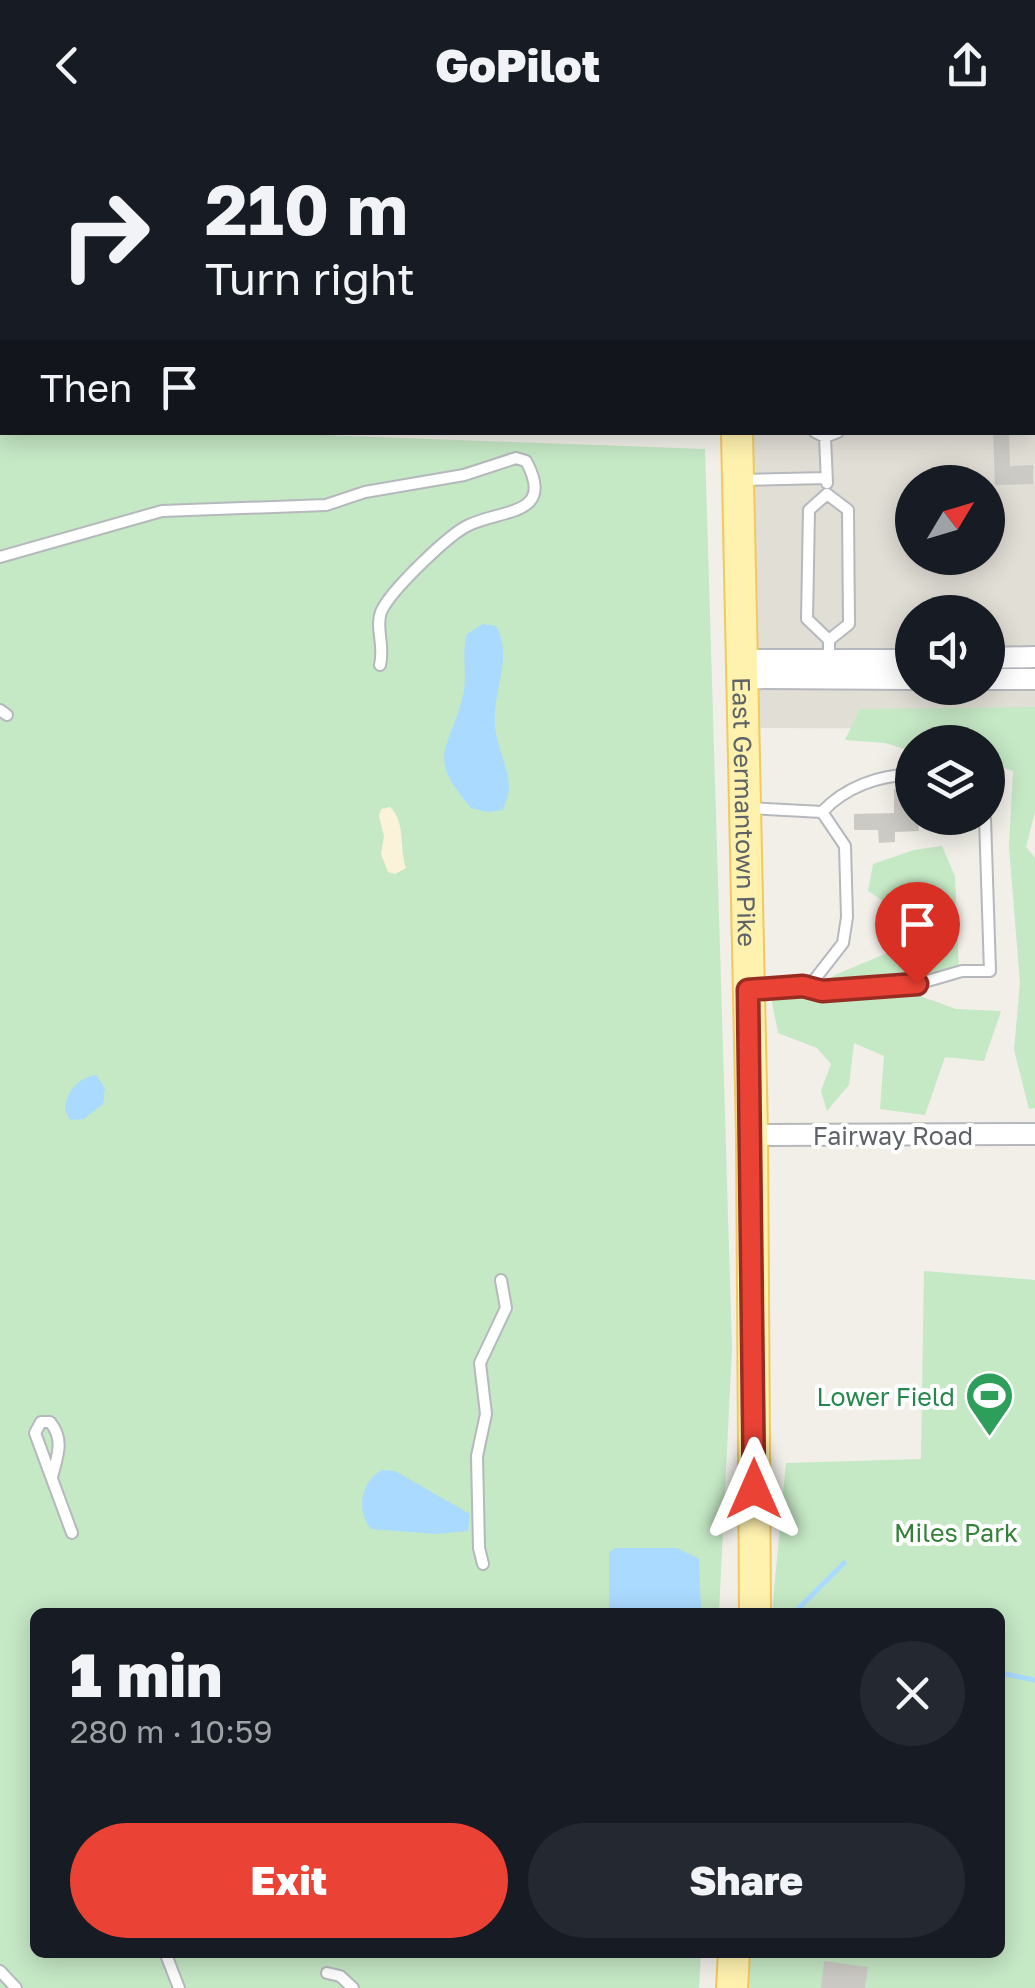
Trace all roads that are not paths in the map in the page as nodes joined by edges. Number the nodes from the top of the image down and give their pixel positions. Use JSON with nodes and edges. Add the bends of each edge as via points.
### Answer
{"nodes":[{"id":1,"x":737,"y":435,"type":"edge"},
{"id":2,"x":820,"y":435,"type":"edge"},
{"id":3,"x":826,"y":478,"type":"junction"},
{"id":4,"x":738,"y":480,"type":"junction"},
{"id":5,"x":827,"y":494,"type":"junction"},
{"id":6,"x":0,"y":557,"type":"edge"},
{"id":7,"x":829,"y":650,"type":"junction"},
{"id":8,"x":895,"y":658,"type":"edge"},
{"id":9,"x":1005,"y":658,"type":"edge"},
{"id":10,"x":1035,"y":658,"type":"edge"},
{"id":11,"x":380,"y":665,"type":"dead end"},
{"id":12,"x":741,"y":669,"type":"junction"},
{"id":13,"x":895,"y":678,"type":"edge"},
{"id":14,"x":1005,"y":679,"type":"edge"},
{"id":15,"x":1035,"y":680,"type":"edge"},
{"id":16,"x":895,"y":774,"type":"edge"},
{"id":17,"x":744,"y":808,"type":"junction"},
{"id":18,"x":822,"y":812,"type":"junction"},
{"id":19,"x":986,"y":835,"type":"edge"},
{"id":20,"x":803,"y":986,"type":"junction"},
{"id":21,"x":748,"y":990,"type":"junction"},
{"id":22,"x":1035,"y":1134,"type":"edge"},
{"id":23,"x":752,"y":1135,"type":"junction"},
{"id":24,"x":501,"y":1280,"type":"dead end"},
{"id":25,"x":52,"y":1477,"type":"junction"},
{"id":26,"x":72,"y":1533,"type":"dead end"},
{"id":27,"x":483,"y":1564,"type":"dead end"},
{"id":28,"x":755,"y":1608,"type":"edge"},
{"id":29,"x":167,"y":1958,"type":"edge"},
{"id":30,"x":734,"y":1958,"type":"edge"},
{"id":31,"x":0,"y":1971,"type":"edge"},
{"id":32,"x":326,"y":1972,"type":"dead end"},
{"id":33,"x":16,"y":1988,"type":"edge"},
{"id":34,"x":179,"y":1988,"type":"edge"},
{"id":35,"x":353,"y":1988,"type":"edge"},
{"id":36,"x":732,"y":1988,"type":"edge"}],
"edges":[{"from":1,"to":4,"type":"main road","name":"East Germantown Pike"},
{"from":2,"to":3,"type":"lane"},
{"from":3,"to":4,"type":"lane"},
{"from":3,"to":5,"type":"lane"},
{"from":4,"to":12,"type":"main road","name":"East Germantown Pike"},
{"from":5,"to":7,"type":"lane","via":[[809,510],[807,618]]},
{"from":5,"to":7,"type":"lane","via":[[848,510],[850,624]]},
{"from":6,"to":11,"type":"lane","via":[[162,511],[326,506],[516,458],[526,461],[536,487],[532,500],[469,524],[408,576],[381,612]]},
{"from":7,"to":8,"type":"street"},
{"from":7,"to":12,"type":"street"},
{"from":9,"to":10,"type":"street"},
{"from":12,"to":13,"type":"street"},
{"from":12,"to":17,"type":"main road","name":"East Germantown Pike"},
{"from":14,"to":15,"type":"street"},
{"from":16,"to":18,"type":"lane","via":[[835,798]]},
{"from":17,"to":18,"type":"lane"},
{"from":17,"to":21,"type":"main road","name":"East Germantown Pike"},
{"from":18,"to":20,"type":"lane","via":[[844,846],[847,917],[843,943]]},
{"from":19,"to":20,"type":"lane","via":[[990,971],[917,984],[822,991]]},
{"from":20,"to":21,"type":"lane"},
{"from":21,"to":23,"type":"main road","name":"East Germantown Pike"},
{"from":22,"to":23,"type":"street","name":"Fairway Road"},
{"from":23,"to":28,"type":"main road","name":"East Germantown Pike"},
{"from":24,"to":27,"type":"lane","via":[[506,1308],[480,1363],[486,1414],[478,1456]]},
{"from":25,"to":25,"type":"lane","via":[[36,1434],[41,1422],[58,1430]]},
{"from":25,"to":26,"type":"lane"},
{"from":29,"to":34,"type":"lane"},
{"from":30,"to":36,"type":"main road"},
{"from":31,"to":33,"type":"lane"},
{"from":32,"to":35,"type":"lane"}]}
